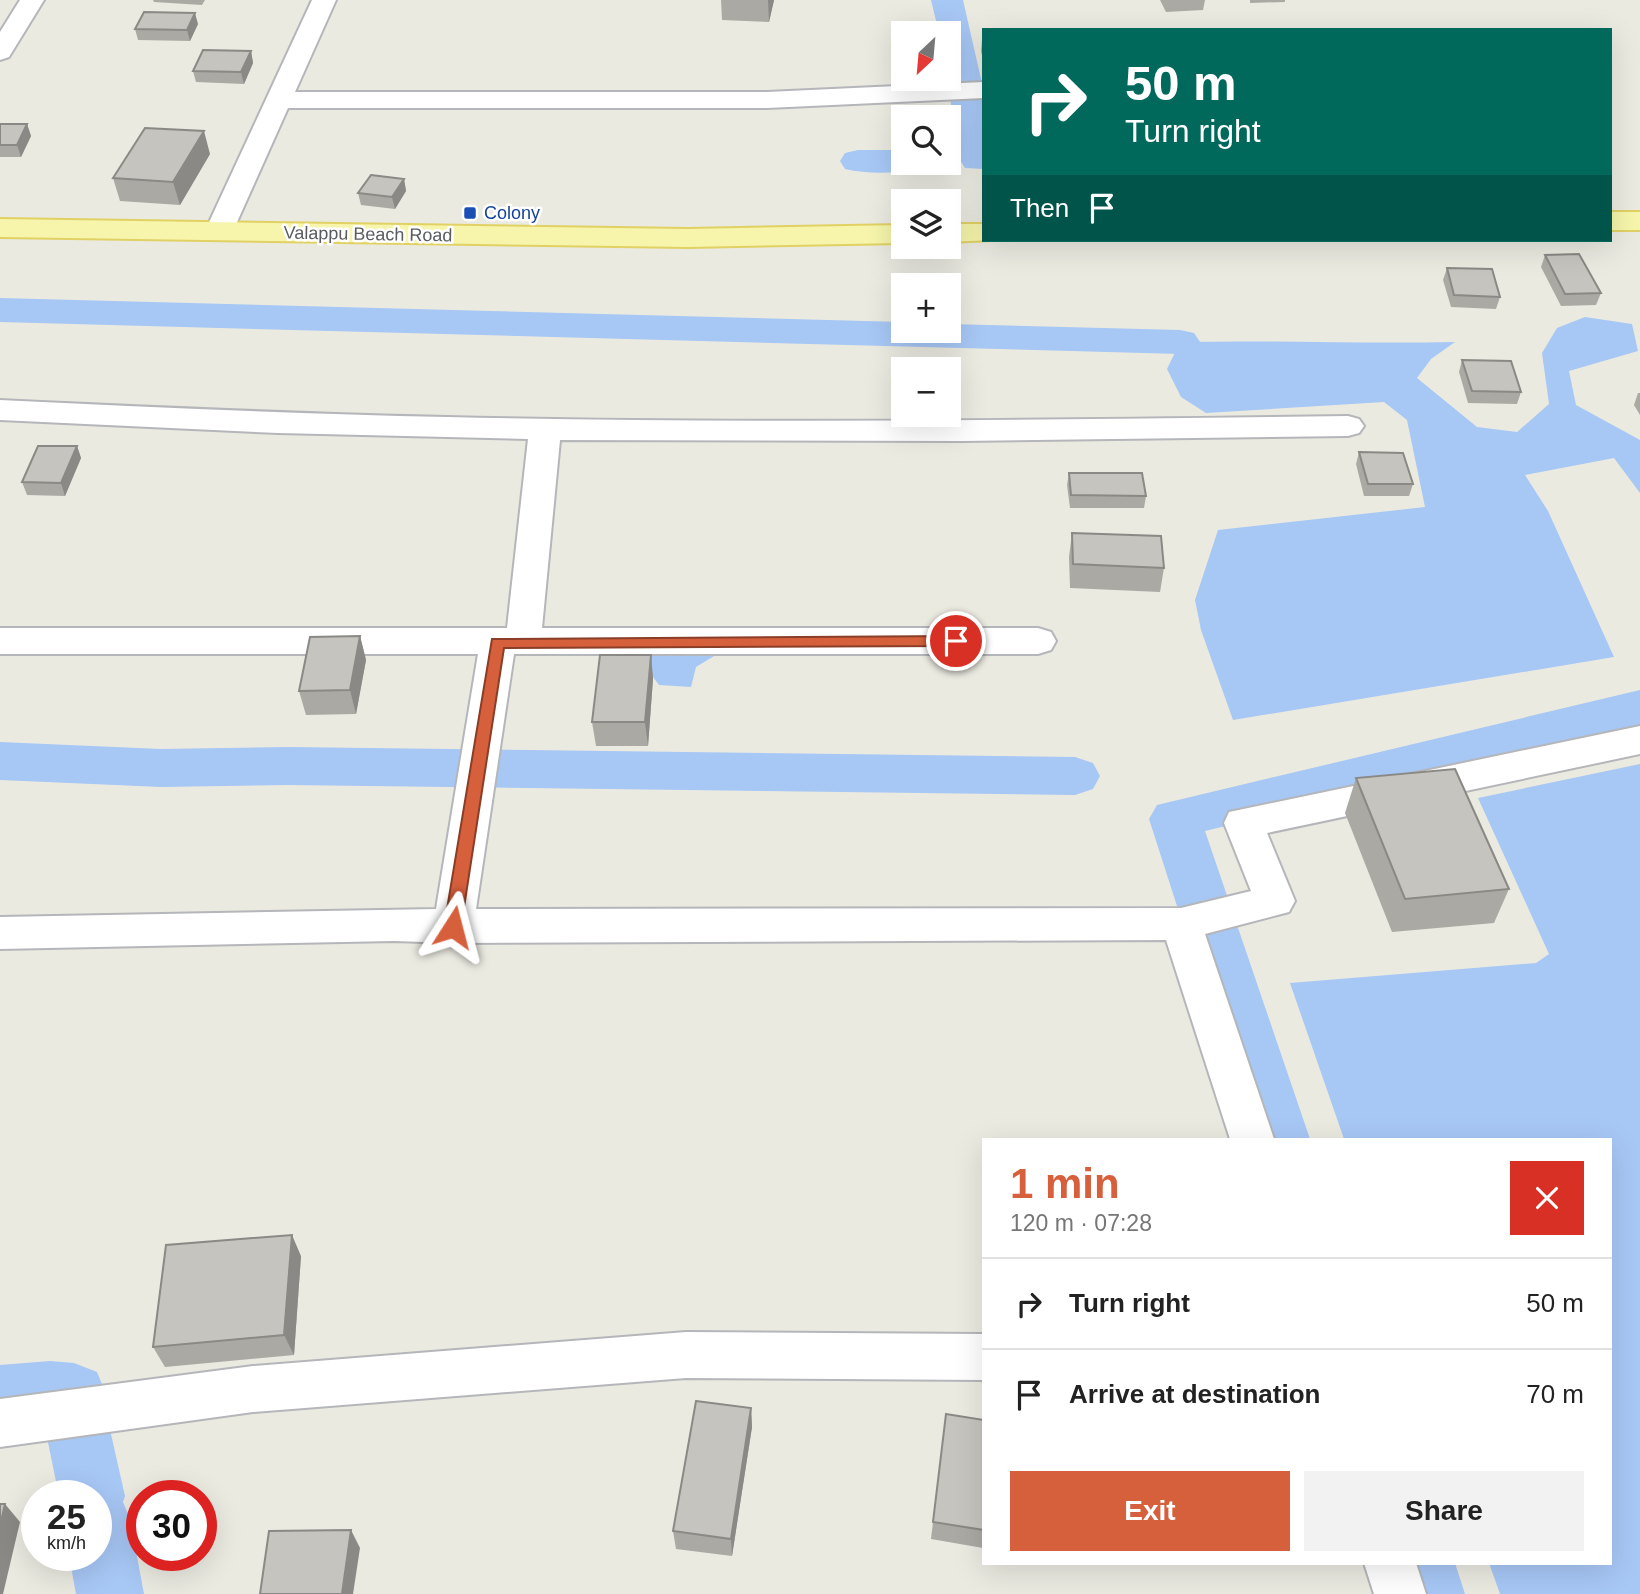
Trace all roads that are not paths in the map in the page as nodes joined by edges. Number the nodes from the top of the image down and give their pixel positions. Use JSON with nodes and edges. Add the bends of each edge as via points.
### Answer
{"nodes":[{"id":1,"x":32,"y":0,"type":"edge"},
{"id":2,"x":324,"y":0,"type":"edge"},
{"id":3,"x":0,"y":52,"type":"edge"},
{"id":4,"x":982,"y":90,"type":"edge"},
{"id":5,"x":278,"y":100,"type":"junction"},
{"id":6,"x":1612,"y":221,"type":"edge"},
{"id":7,"x":1640,"y":221,"type":"edge"},
{"id":8,"x":0,"y":228,"type":"edge"},
{"id":9,"x":219,"y":232,"type":"junction"},
{"id":10,"x":961,"y":233,"type":"edge"},
{"id":11,"x":982,"y":233,"type":"edge"},
{"id":12,"x":891,"y":234,"type":"edge"},
{"id":13,"x":0,"y":410,"type":"edge"},
{"id":14,"x":1348,"y":426,"type":"dead end"},
{"id":15,"x":545,"y":429,"type":"junction"},
{"id":16,"x":0,"y":641,"type":"edge"},
{"id":17,"x":1038,"y":641,"type":"dead end"},
{"id":18,"x":510,"y":643,"type":"junction"},
{"id":19,"x":1640,"y":740,"type":"edge"},
{"id":20,"x":1187,"y":923,"type":"junction"},
{"id":21,"x":453,"y":927,"type":"junction"},
{"id":22,"x":0,"y":933,"type":"edge"},
{"id":23,"x":1252,"y":1138,"type":"edge"},
{"id":24,"x":982,"y":1357,"type":"edge"},
{"id":25,"x":0,"y":1423,"type":"edge"},
{"id":26,"x":1391,"y":1565,"type":"edge"},
{"id":27,"x":1400,"y":1594,"type":"edge"}],
"edges":[{"from":1,"to":3,"type":"street"},
{"from":2,"to":5,"type":"street"},
{"from":4,"to":5,"type":"street","via":[[752,100]]},
{"from":5,"to":9,"type":"street"},
{"from":6,"to":7,"type":"main road"},
{"from":8,"to":9,"type":"main road","name":"Valappu Beach Road"},
{"from":9,"to":12,"type":"main road","name":"Valappu Beach Road","via":[[688,238]]},
{"from":10,"to":11,"type":"main road"},
{"from":13,"to":15,"type":"street"},
{"from":14,"to":15,"type":"street","via":[[1007,431]]},
{"from":15,"to":18,"type":"street"},
{"from":16,"to":18,"type":"street"},
{"from":17,"to":18,"type":"street"},
{"from":18,"to":21,"type":"street","via":[[478,768]]},
{"from":19,"to":20,"type":"street","via":[[1243,823],[1275,901]]},
{"from":20,"to":21,"type":"street"},
{"from":20,"to":23,"type":"street"},
{"from":21,"to":22,"type":"street"},
{"from":24,"to":25,"type":"street","via":[[685,1355],[253,1389]]},
{"from":26,"to":27,"type":"street"}]}
